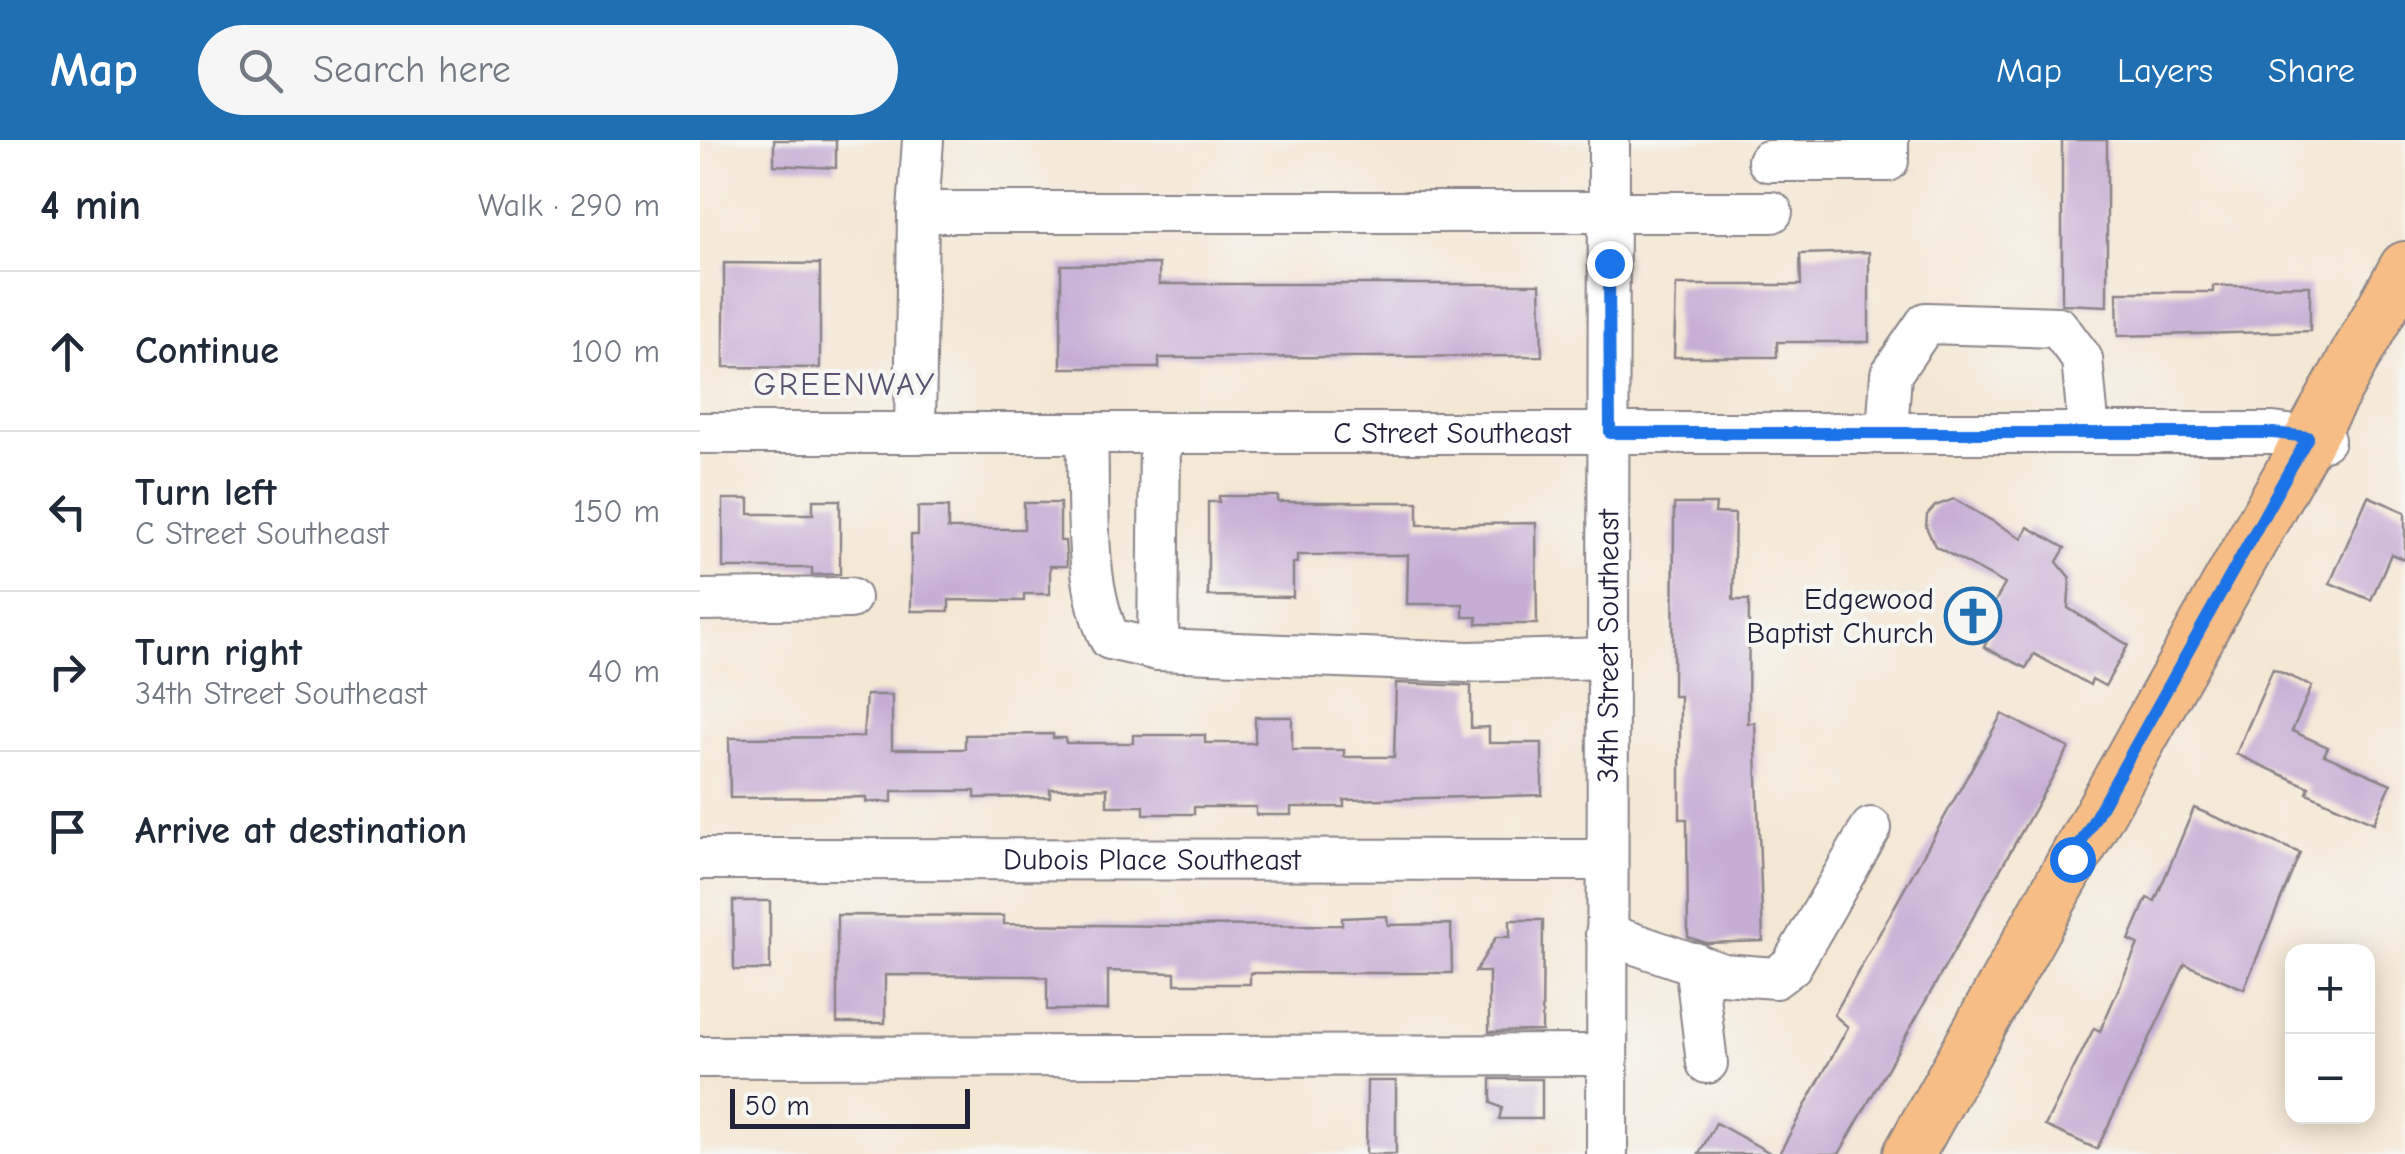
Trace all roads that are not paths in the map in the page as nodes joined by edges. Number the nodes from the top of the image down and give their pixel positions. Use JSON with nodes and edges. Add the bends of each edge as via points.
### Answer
{"nodes":[{"id":1,"x":924,"y":140,"type":"edge"},
{"id":2,"x":1609,"y":140,"type":"edge"},
{"id":3,"x":1888,"y":140,"type":"edge"},
{"id":4,"x":1768,"y":162,"type":"dead end"},
{"id":5,"x":918,"y":212,"type":"junction"},
{"id":6,"x":1772,"y":212,"type":"dead end"},
{"id":7,"x":1609,"y":213,"type":"junction"},
{"id":8,"x":2405,"y":267,"type":"edge"},
{"id":9,"x":2405,"y":294,"type":"edge"},
{"id":10,"x":700,"y":433,"type":"edge"},
{"id":11,"x":915,"y":433,"type":"junction"},
{"id":12,"x":1088,"y":433,"type":"junction"},
{"id":13,"x":1160,"y":433,"type":"junction"},
{"id":14,"x":1610,"y":433,"type":"junction"},
{"id":15,"x":1887,"y":433,"type":"junction"},
{"id":16,"x":2089,"y":433,"type":"junction"},
{"id":17,"x":2316,"y":438,"type":"junction"},
{"id":18,"x":850,"y":598,"type":"dead end"},
{"id":19,"x":700,"y":600,"type":"edge"},
{"id":20,"x":1158,"y":650,"type":"junction"},
{"id":21,"x":1608,"y":658,"type":"junction"},
{"id":22,"x":1871,"y":828,"type":"dead end"},
{"id":23,"x":700,"y":859,"type":"edge"},
{"id":24,"x":1606,"y":860,"type":"junction"},
{"id":25,"x":1606,"y":934,"type":"junction"},
{"id":26,"x":1695,"y":963,"type":"junction"},
{"id":27,"x":1607,"y":1055,"type":"junction"},
{"id":28,"x":700,"y":1057,"type":"edge"},
{"id":29,"x":1707,"y":1063,"type":"dead end"},
{"id":30,"x":1607,"y":1154,"type":"edge"},
{"id":31,"x":1909,"y":1154,"type":"edge"},
{"id":32,"x":1929,"y":1154,"type":"edge"}],
"edges":[{"from":1,"to":5,"type":"street"},
{"from":2,"to":7,"type":"street","name":"34th Street Southeast"},
{"from":3,"to":4,"type":"street","via":[[1888,161]]},
{"from":5,"to":7,"type":"street"},
{"from":5,"to":11,"type":"street"},
{"from":6,"to":7,"type":"street"},
{"from":7,"to":14,"type":"street","name":"34th Street Southeast"},
{"from":8,"to":17,"type":"main road"},
{"from":9,"to":17,"type":"main road"},
{"from":10,"to":11,"type":"street","name":"C Street Southeast"},
{"from":11,"to":12,"type":"street","name":"C Street Southeast"},
{"from":12,"to":13,"type":"street","name":"C Street Southeast"},
{"from":12,"to":20,"type":"street","via":[[1101,618],[1110,639]]},
{"from":13,"to":14,"type":"street","name":"C Street Southeast"},
{"from":13,"to":20,"type":"street"},
{"from":14,"to":15,"type":"street","name":"C Street Southeast"},
{"from":14,"to":21,"type":"street","name":"34th Street Southeast"},
{"from":15,"to":16,"type":"street","name":"C Street Southeast"},
{"from":15,"to":16,"type":"street","via":[[1891,374],[1926,323],[2058,327],[2082,360]]},
{"from":16,"to":17,"type":"street","name":"C Street Southeast"},
{"from":17,"to":31,"type":"main road"},
{"from":17,"to":32,"type":"main road"},
{"from":18,"to":19,"type":"street"},
{"from":20,"to":21,"type":"street","via":[[1468,662]]},
{"from":21,"to":24,"type":"street","name":"34th Street Southeast"},
{"from":22,"to":26,"type":"street","via":[[1791,966],[1775,978],[1723,974]]},
{"from":23,"to":24,"type":"street","name":"Dubois Place Southeast"},
{"from":24,"to":25,"type":"street","name":"34th Street Southeast"},
{"from":25,"to":26,"type":"street"},
{"from":25,"to":27,"type":"street","name":"34th Street Southeast"},
{"from":26,"to":29,"type":"street"},
{"from":27,"to":28,"type":"street"},
{"from":27,"to":30,"type":"street","name":"34th Street Southeast"}]}
